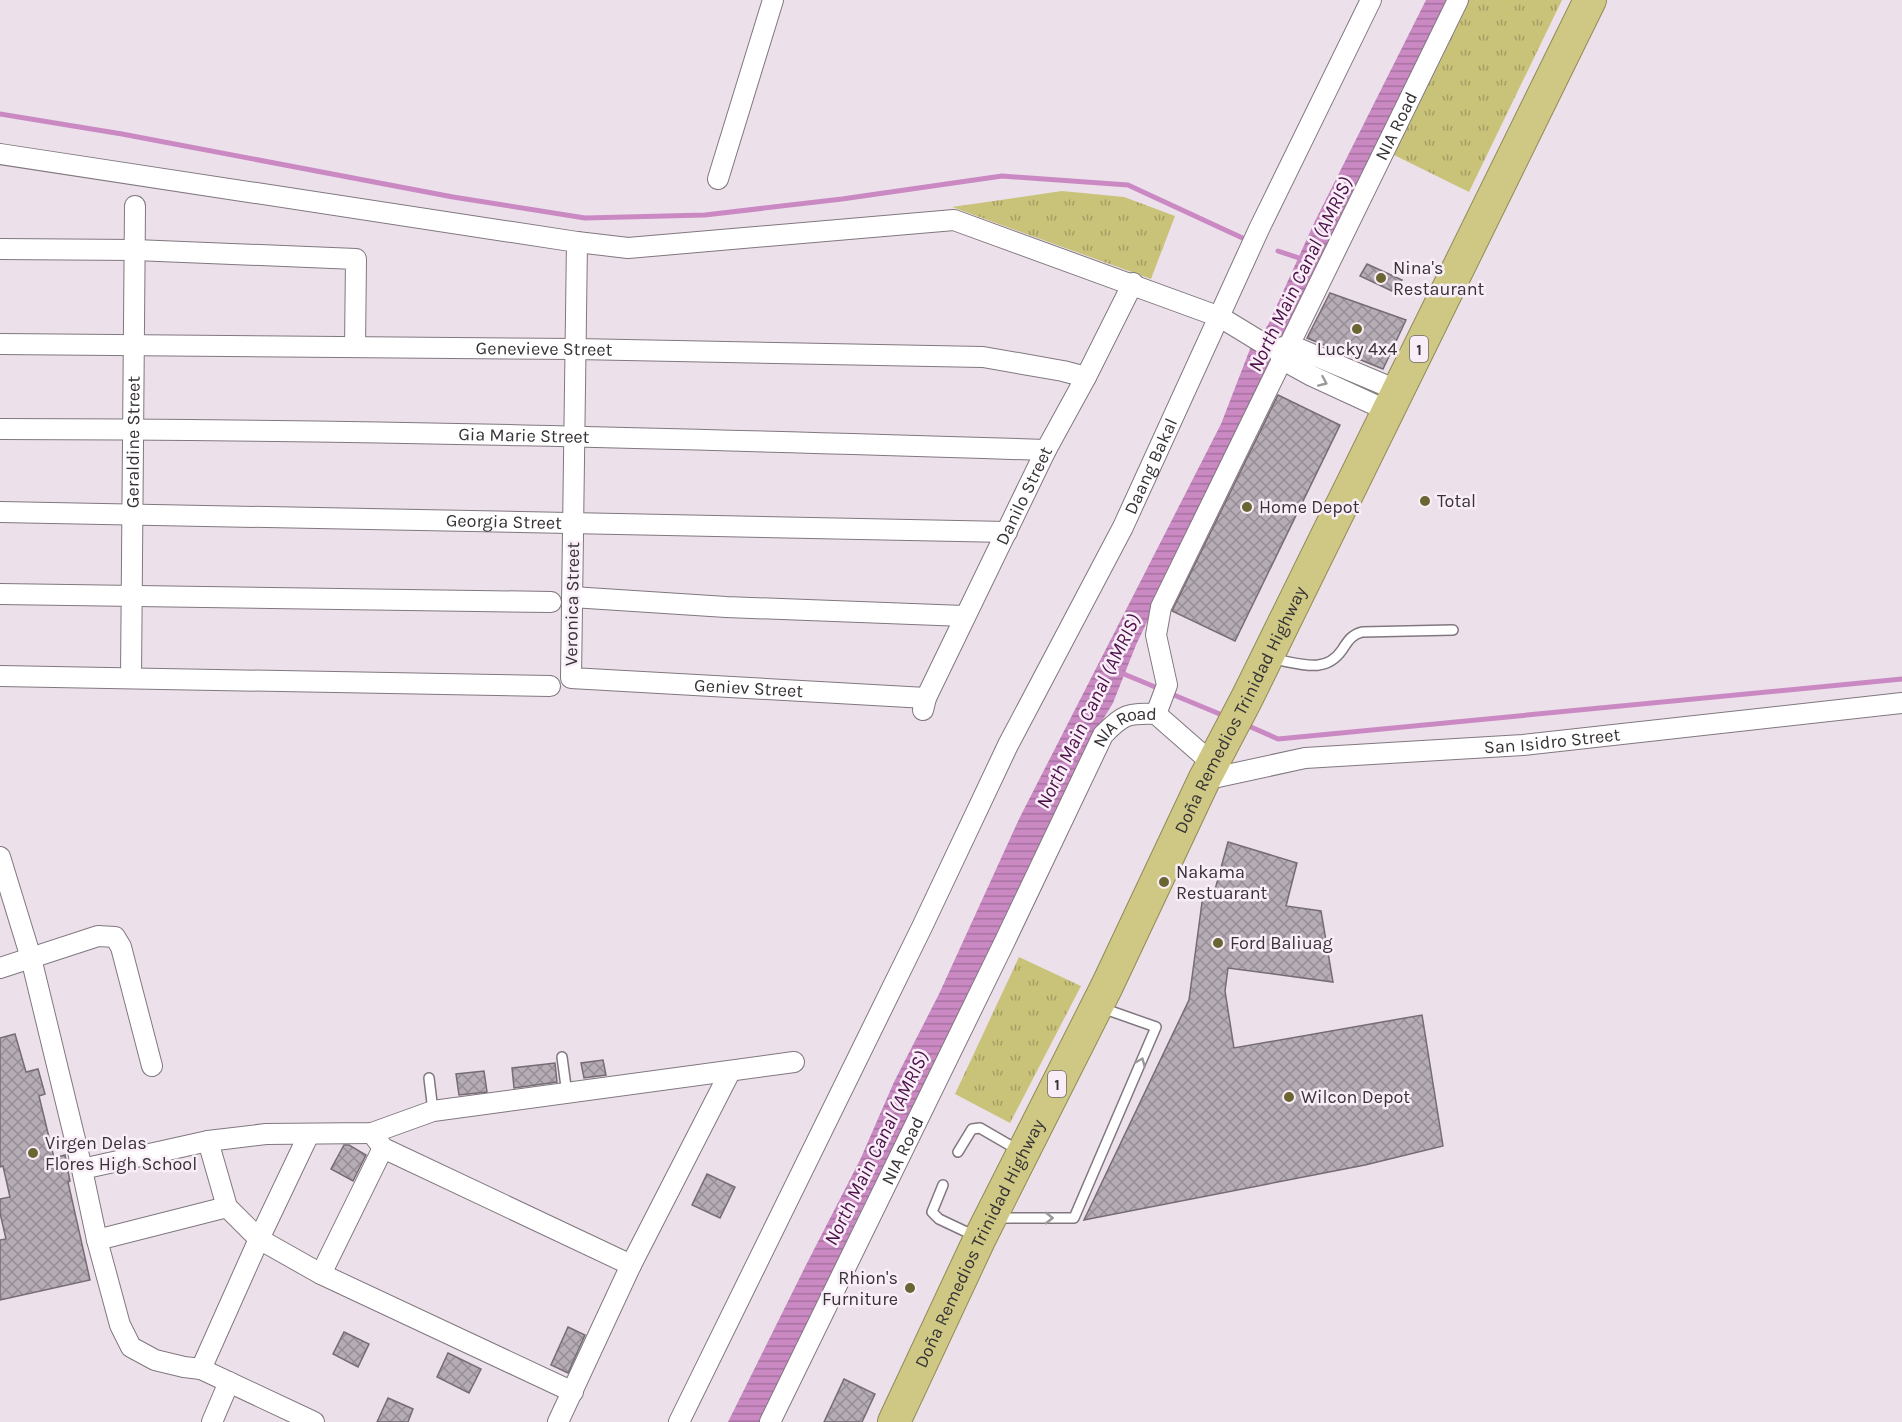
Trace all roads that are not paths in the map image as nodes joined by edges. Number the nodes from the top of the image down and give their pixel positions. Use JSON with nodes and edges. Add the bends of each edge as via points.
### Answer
{"nodes":[{"id":1,"x":773,"y":0,"type":"edge"},
{"id":2,"x":1371,"y":0,"type":"edge"},
{"id":3,"x":1458,"y":0,"type":"edge"},
{"id":4,"x":1590,"y":0,"type":"edge"},
{"id":5,"x":0,"y":154,"type":"edge"},
{"id":6,"x":718,"y":179,"type":"dead end"},
{"id":7,"x":135,"y":206,"type":"dead end"},
{"id":8,"x":578,"y":242,"type":"junction"},
{"id":9,"x":0,"y":249,"type":"edge"},
{"id":10,"x":135,"y":250,"type":"junction"},
{"id":11,"x":1133,"y":283,"type":"junction"},
{"id":12,"x":1220,"y":317,"type":"junction"},
{"id":13,"x":0,"y":344,"type":"edge"},
{"id":14,"x":134,"y":346,"type":"junction"},
{"id":15,"x":355,"y":347,"type":"junction"},
{"id":16,"x":576,"y":349,"type":"junction"},
{"id":17,"x":1278,"y":349,"type":"junction"},
{"id":18,"x":1086,"y":377,"type":"junction"},
{"id":19,"x":1394,"y":401,"type":"junction"},
{"id":20,"x":0,"y":429,"type":"edge"},
{"id":21,"x":132,"y":429,"type":"junction"},
{"id":22,"x":574,"y":437,"type":"junction"},
{"id":23,"x":1046,"y":450,"type":"junction"},
{"id":24,"x":0,"y":512,"type":"edge"},
{"id":25,"x":131,"y":513,"type":"junction"},
{"id":26,"x":573,"y":522,"type":"junction"},
{"id":27,"x":1007,"y":532,"type":"junction"},
{"id":28,"x":0,"y":594,"type":"edge"},
{"id":29,"x":131,"y":596,"type":"junction"},
{"id":30,"x":572,"y":597,"type":"junction"},
{"id":31,"x":551,"y":602,"type":"dead end"},
{"id":32,"x":964,"y":616,"type":"junction"},
{"id":33,"x":1453,"y":630,"type":"dead end"},
{"id":34,"x":1267,"y":657,"type":"junction"},
{"id":35,"x":0,"y":676,"type":"edge"},
{"id":36,"x":131,"y":678,"type":"junction"},
{"id":37,"x":571,"y":678,"type":"joint"},
{"id":38,"x":550,"y":686,"type":"dead end"},
{"id":39,"x":1162,"y":699,"type":"junction"},
{"id":40,"x":925,"y":704,"type":"joint"},
{"id":41,"x":1902,"y":704,"type":"edge"},
{"id":42,"x":1213,"y":764,"type":"junction"},
{"id":43,"x":0,"y":857,"type":"edge"},
{"id":44,"x":31,"y":958,"type":"junction"},
{"id":45,"x":0,"y":968,"type":"edge"},
{"id":46,"x":1097,"y":1006,"type":"junction"},
{"id":47,"x":562,"y":1057,"type":"dead end"},
{"id":48,"x":794,"y":1062,"type":"dead end"},
{"id":49,"x":152,"y":1066,"type":"dead end"},
{"id":50,"x":730,"y":1072,"type":"junction"},
{"id":51,"x":429,"y":1078,"type":"dead end"},
{"id":52,"x":567,"y":1094,"type":"junction"},
{"id":53,"x":433,"y":1111,"type":"junction"},
{"id":54,"x":309,"y":1134,"type":"junction"},
{"id":55,"x":208,"y":1140,"type":"junction"},
{"id":56,"x":377,"y":1141,"type":"junction"},
{"id":57,"x":958,"y":1152,"type":"dead end"},
{"id":58,"x":1023,"y":1152,"type":"junction"},
{"id":59,"x":82,"y":1169,"type":"junction"},
{"id":60,"x":943,"y":1185,"type":"dead end"},
{"id":61,"x":227,"y":1207,"type":"junction"},
{"id":62,"x":985,"y":1228,"type":"junction"},
{"id":63,"x":259,"y":1239,"type":"junction"},
{"id":64,"x":97,"y":1240,"type":"junction"},
{"id":65,"x":631,"y":1266,"type":"junction"},
{"id":66,"x":321,"y":1274,"type":"junction"},
{"id":67,"x":201,"y":1369,"type":"junction"},
{"id":68,"x":229,"y":1382,"type":"junction"},
{"id":69,"x":573,"y":1392,"type":"junction"},
{"id":70,"x":212,"y":1422,"type":"edge"},
{"id":71,"x":314,"y":1422,"type":"edge"},
{"id":72,"x":558,"y":1422,"type":"edge"},
{"id":73,"x":679,"y":1422,"type":"edge"},
{"id":74,"x":770,"y":1422,"type":"edge"},
{"id":75,"x":894,"y":1422,"type":"edge"}],
"edges":[{"from":1,"to":6,"type":"street"},
{"from":2,"to":12,"type":"street","name":"Daang Bakal"},
{"from":3,"to":17,"type":"street","name":"NIA Road"},
{"from":4,"to":19,"type":"highway","name":"Doña Remedios Trinidad Highway","number":"1"},
{"from":5,"to":8,"type":"street"},
{"from":7,"to":10,"type":"street","name":"Geraldine Street"},
{"from":8,"to":11,"type":"street","via":[[627,248],[954,220]]},
{"from":8,"to":16,"type":"street","name":"Veronica Street"},
{"from":9,"to":10,"type":"street"},
{"from":10,"to":14,"type":"street","name":"Geraldine Street"},
{"from":10,"to":15,"type":"street","via":[[356,259]]},
{"from":11,"to":12,"type":"street"},
{"from":11,"to":18,"type":"street","name":"Danilo Street"},
{"from":12,"to":17,"type":"street"},
{"from":12,"to":73,"type":"street","name":"Daang Bakal","via":[[1123,527],[1008,745]]},
{"from":13,"to":14,"type":"street","name":"Genevieve Street"},
{"from":14,"to":15,"type":"street","name":"Genevieve Street"},
{"from":14,"to":21,"type":"street","name":"Geraldine Street"},
{"from":15,"to":16,"type":"street","name":"Genevieve Street"},
{"from":16,"to":18,"type":"street","name":"Genevieve Street","via":[[983,357]]},
{"from":16,"to":22,"type":"street","name":"Veronica Street"},
{"from":17,"to":19,"type":"street"},
{"from":17,"to":39,"type":"street","name":"NIA Road","via":[[1161,607],[1156,634]]},
{"from":18,"to":23,"type":"street","name":"Danilo Street"},
{"from":19,"to":34,"type":"highway","name":"Doña Remedios Trinidad Highway","number":"1"},
{"from":20,"to":21,"type":"street","name":"Gia Marie Street"},
{"from":21,"to":22,"type":"street","name":"Gia Marie Street"},
{"from":21,"to":25,"type":"street","name":"Geraldine Street"},
{"from":22,"to":23,"type":"street","name":"Gia Marie Street"},
{"from":22,"to":26,"type":"street","name":"Veronica Street"},
{"from":23,"to":27,"type":"street","name":"Danilo Street"},
{"from":24,"to":25,"type":"street","name":"Georgia Street"},
{"from":25,"to":26,"type":"street","name":"Georgia Street"},
{"from":25,"to":29,"type":"street","name":"Geraldine Street"},
{"from":26,"to":27,"type":"street","name":"Georgia Street"},
{"from":26,"to":30,"type":"street","name":"Veronica Street"},
{"from":27,"to":32,"type":"street","name":"Danilo Street"},
{"from":28,"to":29,"type":"street"},
{"from":29,"to":31,"type":"street"},
{"from":29,"to":36,"type":"street","name":"Geraldine Street"},
{"from":30,"to":32,"type":"street"},
{"from":30,"to":37,"type":"street","name":"Veronica Street"},
{"from":32,"to":40,"type":"street","name":"Danilo Street"},
{"from":33,"to":34,"type":"lane","via":[[1362,632],[1352,635],[1326,665]]},
{"from":34,"to":42,"type":"highway","name":"Doña Remedios Trinidad Highway","number":"1"},
{"from":35,"to":36,"type":"street"},
{"from":36,"to":38,"type":"street"},
{"from":37,"to":40,"type":"street","name":"Geniev Street"},
{"from":39,"to":42,"type":"street"},
{"from":39,"to":74,"type":"street","name":"NIA Road","via":[[1119,718],[1103,735]]},
{"from":41,"to":42,"type":"street","name":"San Isidro Street","via":[[1523,745]]},
{"from":42,"to":46,"type":"highway","name":"Doña Remedios Trinidad Highway","number":"1"},
{"from":43,"to":44,"type":"street"},
{"from":44,"to":45,"type":"street"},
{"from":44,"to":49,"type":"street","via":[[98,936],[114,937],[121,947]]},
{"from":44,"to":59,"type":"street"},
{"from":46,"to":58,"type":"highway","name":"Doña Remedios Trinidad Highway","number":"1"},
{"from":62,"to":46,"type":"lane","one_way":true,"via":[[1074,1218],[1156,1027]]},
{"from":47,"to":52,"type":"lane"},
{"from":48,"to":50,"type":"street"},
{"from":50,"to":52,"type":"street"},
{"from":50,"to":65,"type":"street"},
{"from":51,"to":53,"type":"lane"},
{"from":52,"to":53,"type":"street"},
{"from":53,"to":56,"type":"street"},
{"from":54,"to":55,"type":"street"},
{"from":54,"to":56,"type":"street"},
{"from":54,"to":63,"type":"street"},
{"from":55,"to":59,"type":"street"},
{"from":55,"to":61,"type":"street"},
{"from":56,"to":65,"type":"street"},
{"from":56,"to":66,"type":"street"},
{"from":57,"to":58,"type":"lane","via":[[972,1129],[981,1128]]},
{"from":58,"to":62,"type":"highway","name":"Doña Remedios Trinidad Highway","number":"1"},
{"from":59,"to":64,"type":"street"},
{"from":60,"to":62,"type":"lane","via":[[932,1212],[939,1220]]},
{"from":61,"to":63,"type":"street"},
{"from":61,"to":64,"type":"street"},
{"from":62,"to":75,"type":"highway","name":"Doña Remedios Trinidad Highway","number":"1"},
{"from":63,"to":66,"type":"street"},
{"from":63,"to":67,"type":"street"},
{"from":64,"to":67,"type":"street","via":[[120,1325],[131,1347],[155,1360]]},
{"from":65,"to":69,"type":"street"},
{"from":66,"to":69,"type":"street"},
{"from":67,"to":68,"type":"street"},
{"from":68,"to":70,"type":"street"},
{"from":68,"to":71,"type":"street"},
{"from":69,"to":72,"type":"street"}]}
